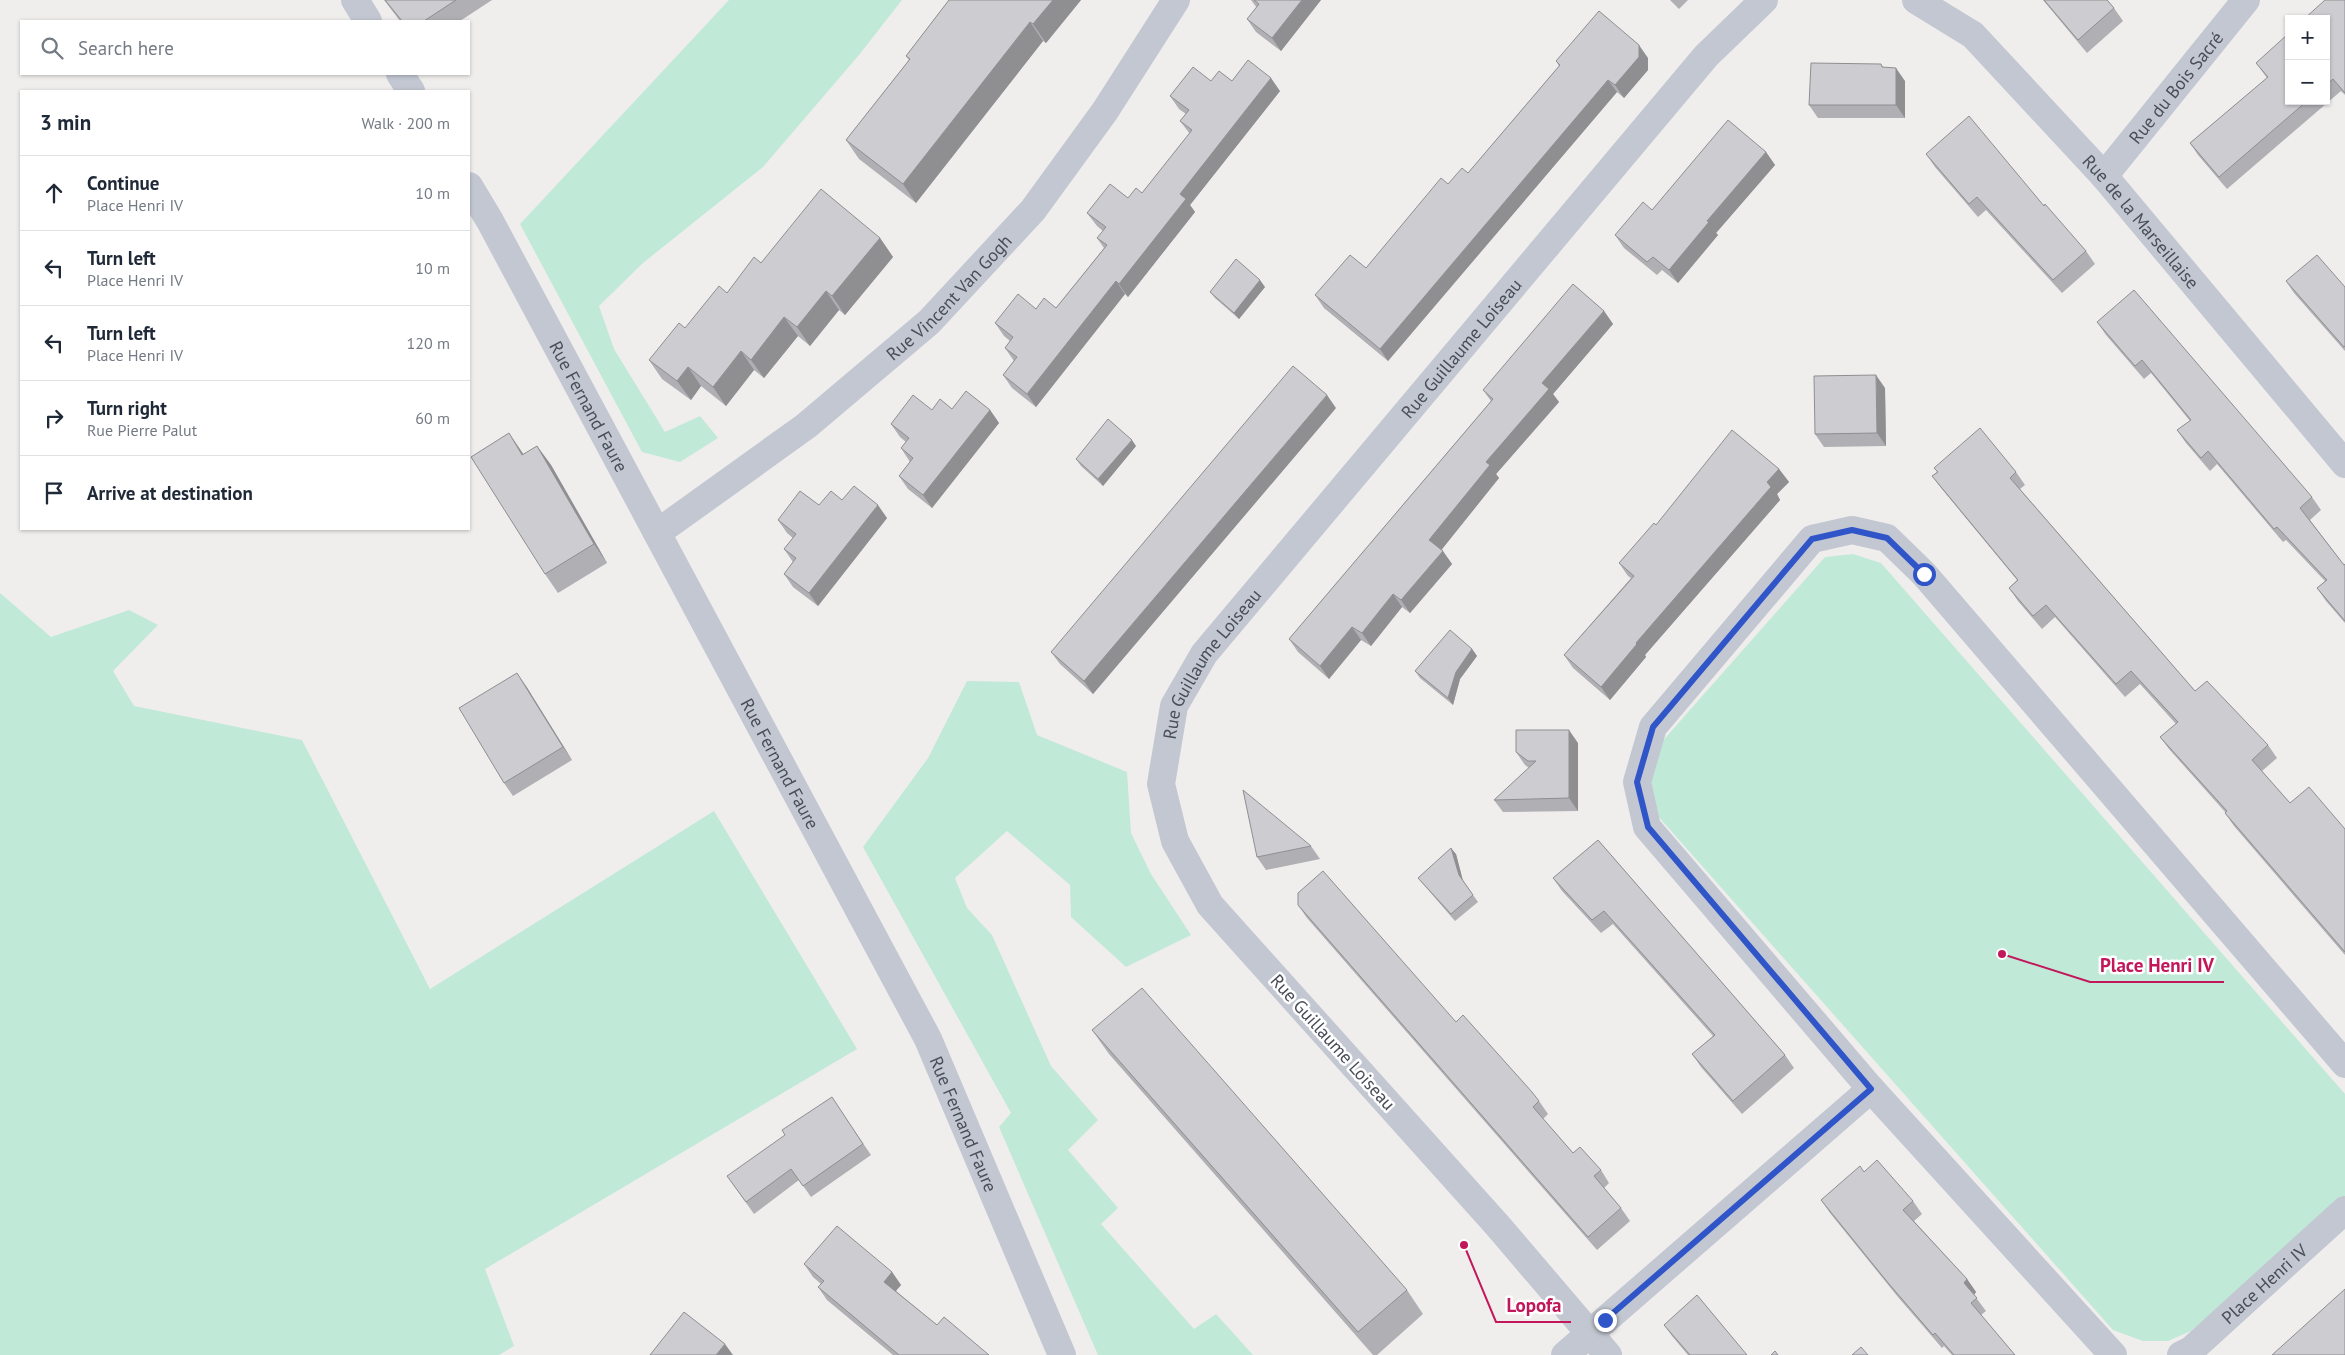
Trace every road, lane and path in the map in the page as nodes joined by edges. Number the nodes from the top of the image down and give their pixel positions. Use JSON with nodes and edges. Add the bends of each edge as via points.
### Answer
{"nodes":[{"id":1,"x":355,"y":0,"type":"edge"},
{"id":2,"x":1176,"y":0,"type":"edge"},
{"id":3,"x":1764,"y":0,"type":"edge"},
{"id":4,"x":1916,"y":0,"type":"edge"},
{"id":5,"x":2246,"y":0,"type":"edge"},
{"id":6,"x":367,"y":20,"type":"edge"},
{"id":7,"x":401,"y":75,"type":"edge"},
{"id":8,"x":410,"y":90,"type":"edge"},
{"id":9,"x":2104,"y":176,"type":"junction"},
{"id":10,"x":470,"y":188,"type":"edge"},
{"id":11,"x":2345,"y":464,"type":"edge"},
{"id":12,"x":657,"y":533,"type":"junction"},
{"id":13,"x":2345,"y":1064,"type":"edge"},
{"id":14,"x":1871,"y":1089,"type":"junction"},
{"id":15,"x":2345,"y":1210,"type":"edge"},
{"id":16,"x":1589,"y":1334,"type":"junction"},
{"id":17,"x":1062,"y":1355,"type":"edge"},
{"id":18,"x":1565,"y":1355,"type":"edge"},
{"id":19,"x":1608,"y":1355,"type":"edge"},
{"id":20,"x":2113,"y":1355,"type":"edge"},
{"id":21,"x":2181,"y":1355,"type":"edge"}],
"edges":[{"from":1,"to":6,"type":"street"},
{"from":2,"to":12,"type":"street","name":"Rue Vincent Van Gogh","via":[[1105,110],[1033,210],[929,322],[806,426]]},
{"from":3,"to":16,"type":"street","name":"Rue Guillaume Loiseau","via":[[1706,56],[1204,654],[1174,706],[1161,784],[1175,841],[1210,905],[1498,1226]]},
{"from":4,"to":9,"type":"street","name":"Rue de la Marseillaise","via":[[1973,35]]},
{"from":5,"to":9,"type":"street","name":"Rue du Bois Sacré"},
{"from":7,"to":8,"type":"street"},
{"from":9,"to":11,"type":"street","name":"Rue de la Marseillaise"},
{"from":10,"to":12,"type":"street","name":"Rue Fernand Faure"},
{"from":12,"to":17,"type":"street","name":"Rue Fernand Faure","via":[[928,1039]]},
{"from":13,"to":14,"type":"street","via":[[1924,574],[1887,538],[1852,530],[1812,539],[1653,727],[1637,782],[1648,827]]},
{"from":14,"to":16,"type":"street"},
{"from":14,"to":20,"type":"street"},
{"from":15,"to":21,"type":"street","name":"Place Henri IV","via":[[2191,1350]]},
{"from":16,"to":18,"type":"street"},
{"from":16,"to":19,"type":"street","name":"Rue Guillaume Loiseau"}]}
